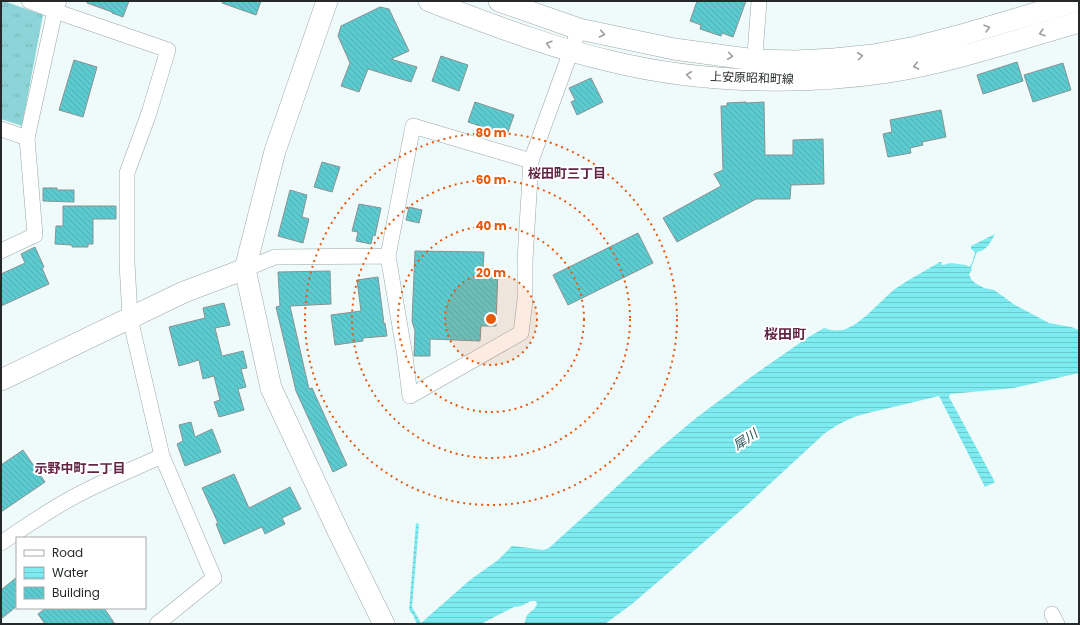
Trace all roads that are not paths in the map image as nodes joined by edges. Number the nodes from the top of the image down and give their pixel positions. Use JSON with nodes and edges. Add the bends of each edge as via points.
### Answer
{"nodes":[{"id":1,"x":29,"y":1,"type":"edge"},
{"id":2,"x":327,"y":1,"type":"edge"},
{"id":3,"x":430,"y":1,"type":"edge"},
{"id":4,"x":499,"y":1,"type":"edge"},
{"id":5,"x":759,"y":1,"type":"edge"},
{"id":6,"x":1077,"y":1,"type":"edge"},
{"id":7,"x":58,"y":6,"type":"edge"},
{"id":8,"x":1079,"y":22,"type":"edge"},
{"id":9,"x":579,"y":29,"type":"junction"},
{"id":10,"x":571,"y":51,"type":"junction"},
{"id":11,"x":754,"y":70,"type":"junction"},
{"id":12,"x":1,"y":129,"type":"edge"},
{"id":13,"x":27,"y":138,"type":"junction"},
{"id":14,"x":531,"y":160,"type":"junction"},
{"id":15,"x":1,"y":251,"type":"edge"},
{"id":16,"x":388,"y":256,"type":"junction"},
{"id":17,"x":245,"y":269,"type":"junction"},
{"id":18,"x":130,"y":318,"type":"junction"},
{"id":19,"x":1,"y":380,"type":"edge"},
{"id":20,"x":162,"y":456,"type":"junction"},
{"id":21,"x":1,"y":543,"type":"edge"},
{"id":22,"x":158,"y":624,"type":"edge"},
{"id":23,"x":384,"y":624,"type":"edge"}],
"edges":[{"from":1,"to":7,"type":"street"},
{"from":2,"to":17,"type":"main road","via":[[275,151]]},
{"from":10,"to":3,"type":"main road","name":"上安原昭和町線","one_way":true},
{"from":4,"to":9,"type":"main road","name":"上安原昭和町線"},
{"from":5,"to":11,"type":"street"},
{"from":11,"to":6,"type":"main road","name":"上安原昭和町線","one_way":true,"via":[[795,61],[873,55],[916,47]]},
{"from":7,"to":13,"type":"street"},
{"from":7,"to":18,"type":"street","via":[[168,50],[127,173]]},
{"from":8,"to":11,"type":"main road","name":"上安原昭和町線","one_way":true,"via":[[963,56],[888,72],[836,78],[783,80]]},
{"from":9,"to":10,"type":"street"},
{"from":9,"to":11,"type":"main road","name":"上安原昭和町線","one_way":true,"via":[[674,49]]},
{"from":11,"to":10,"type":"main road","name":"上安原昭和町線","one_way":true,"via":[[698,76],[660,72]]},
{"from":10,"to":14,"type":"street"},
{"from":12,"to":13,"type":"street"},
{"from":13,"to":15,"type":"street","via":[[35,235]]},
{"from":14,"to":16,"type":"street","via":[[413,126]]},
{"from":14,"to":16,"type":"street","via":[[525,300],[521,333],[410,396]]},
{"from":16,"to":17,"type":"street","via":[[275,257]]},
{"from":17,"to":18,"type":"main road","via":[[184,292]]},
{"from":17,"to":23,"type":"main road","via":[[271,388]]},
{"from":18,"to":19,"type":"main road"},
{"from":18,"to":20,"type":"street"},
{"from":20,"to":21,"type":"street","via":[[68,500]]},
{"from":20,"to":22,"type":"street","via":[[214,578]]}]}
